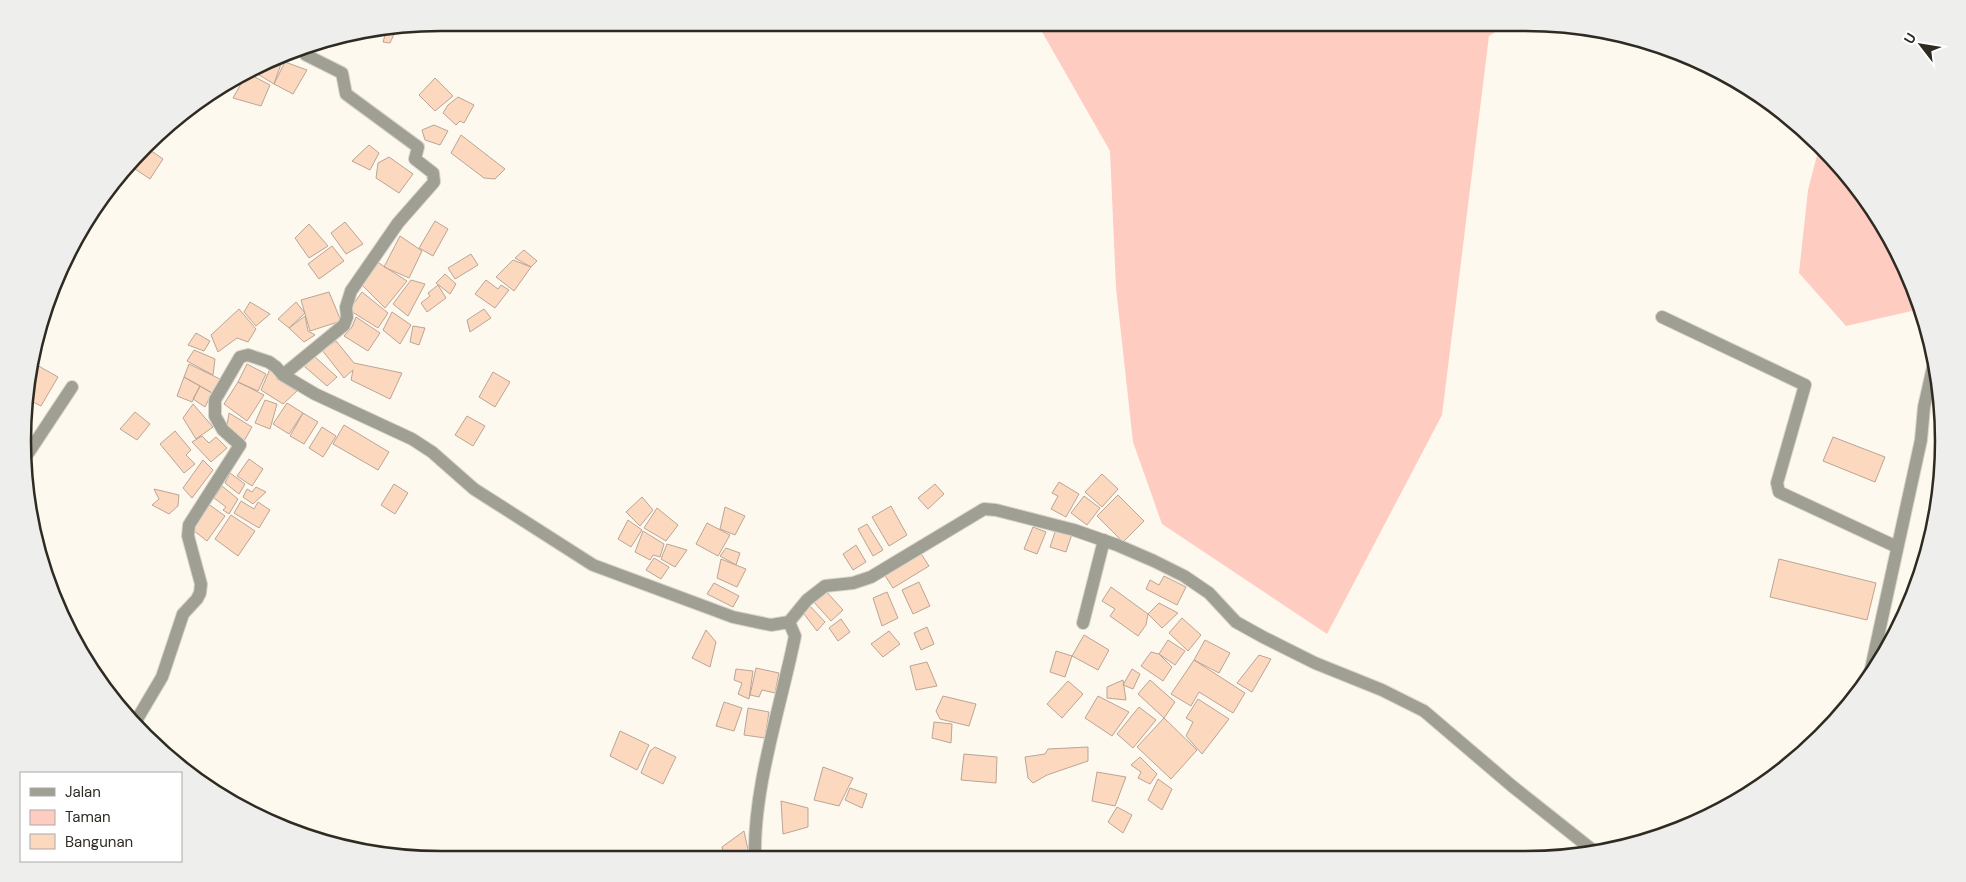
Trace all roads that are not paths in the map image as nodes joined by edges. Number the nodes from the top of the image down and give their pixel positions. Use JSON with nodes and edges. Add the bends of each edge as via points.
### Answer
{"nodes":[{"id":1,"x":306,"y":55,"type":"dead end"},
{"id":2,"x":1662,"y":317,"type":"dead end"},
{"id":3,"x":283,"y":375,"type":"junction"},
{"id":4,"x":1930,"y":381,"type":"edge"},
{"id":5,"x":72,"y":387,"type":"dead end"},
{"id":6,"x":31,"y":449,"type":"edge"},
{"id":7,"x":1104,"y":540,"type":"junction"},
{"id":8,"x":1897,"y":547,"type":"junction"},
{"id":9,"x":789,"y":622,"type":"junction"},
{"id":10,"x":1083,"y":623,"type":"dead end"},
{"id":11,"x":1873,"y":657,"type":"edge"},
{"id":12,"x":138,"y":717,"type":"edge"},
{"id":13,"x":1587,"y":846,"type":"edge"},
{"id":14,"x":755,"y":851,"type":"edge"}],
"edges":[{"from":1,"to":3,"type":"street","via":[[342,73],[346,94],[418,147],[416,160],[433,173],[434,182],[385,241],[351,291],[344,325]]},
{"from":2,"to":8,"type":"street","via":[[1805,385],[1777,483],[1779,492]]},
{"from":3,"to":9,"type":"street","via":[[315,394],[412,439],[474,489],[593,565],[733,618],[771,625]]},
{"from":3,"to":12,"type":"street","via":[[276,366],[261,359],[248,355],[240,357],[215,400],[215,416],[223,430],[240,445],[189,526],[188,536],[201,584],[200,592],[183,614],[162,678]]},
{"from":4,"to":8,"type":"street","via":[[1921,440]]},
{"from":5,"to":6,"type":"street"},
{"from":7,"to":9,"type":"street","via":[[984,509],[871,578],[825,586],[807,600]]},
{"from":7,"to":10,"type":"street"},
{"from":7,"to":13,"type":"street","via":[[1184,576],[1209,593],[1236,622],[1262,637],[1424,711]]},
{"from":8,"to":11,"type":"street"},
{"from":9,"to":14,"type":"street","via":[[795,636],[764,777],[754,832]]}]}
